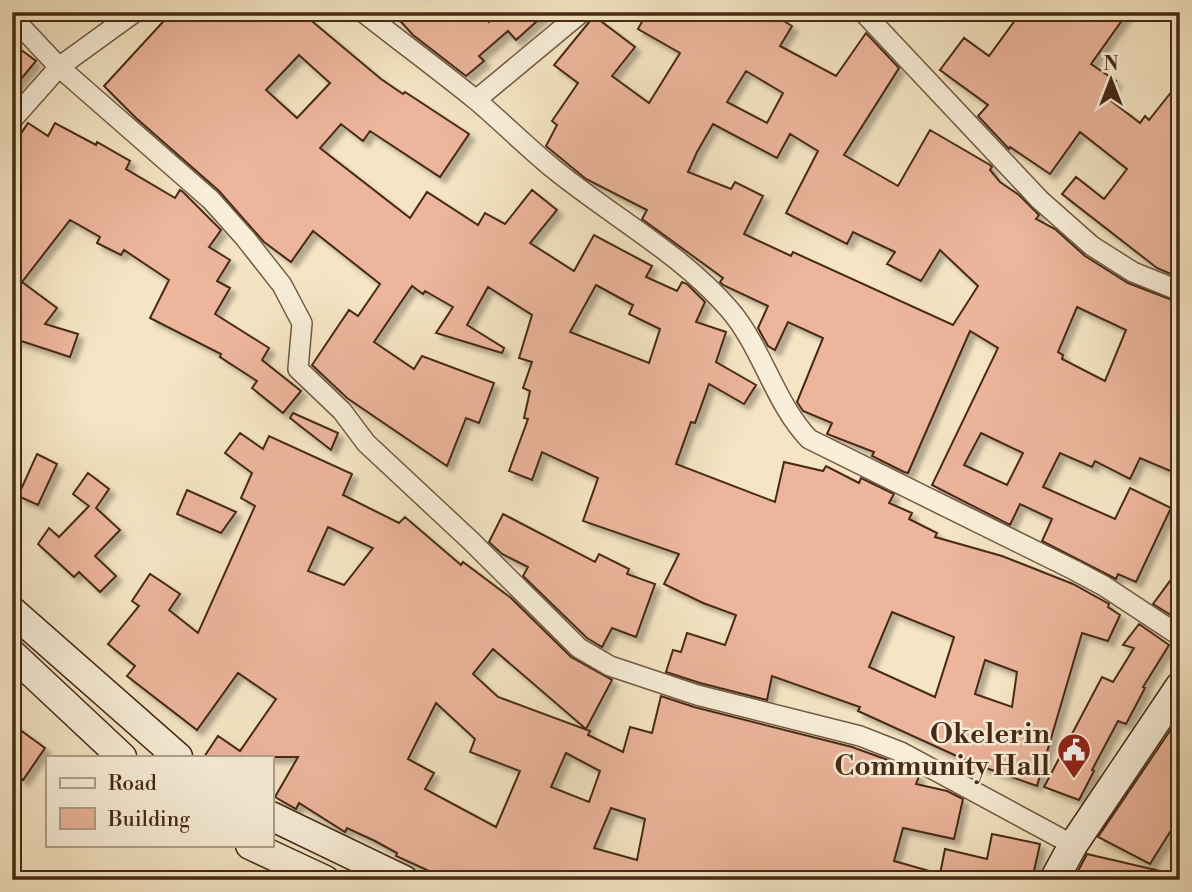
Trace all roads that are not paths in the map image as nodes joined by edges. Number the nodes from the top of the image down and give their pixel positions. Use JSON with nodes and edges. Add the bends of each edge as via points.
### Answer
{"nodes":[{"id":1,"x":135,"y":12,"type":"edge"},
{"id":2,"x":363,"y":12,"type":"edge"},
{"id":3,"x":582,"y":12,"type":"edge"},
{"id":4,"x":863,"y":12,"type":"edge"},
{"id":5,"x":12,"y":17,"type":"edge"},
{"id":6,"x":59,"y":67,"type":"junction"},
{"id":7,"x":476,"y":100,"type":"junction"},
{"id":8,"x":12,"y":120,"type":"edge"},
{"id":9,"x":1180,"y":291,"type":"edge"},
{"id":10,"x":12,"y":611,"type":"edge"},
{"id":11,"x":1180,"y":636,"type":"edge"},
{"id":12,"x":12,"y":654,"type":"edge"},
{"id":13,"x":1180,"y":686,"type":"edge"},
{"id":14,"x":121,"y":756,"type":"edge"},
{"id":15,"x":177,"y":756,"type":"edge"},
{"id":16,"x":273,"y":817,"type":"edge"},
{"id":17,"x":1073,"y":845,"type":"junction"},
{"id":18,"x":252,"y":846,"type":"edge"},
{"id":19,"x":314,"y":878,"type":"edge"},
{"id":20,"x":404,"y":880,"type":"edge"},
{"id":21,"x":1054,"y":880,"type":"edge"}],
"edges":[{"from":1,"to":6,"type":"street"},
{"from":2,"to":7,"type":"street"},
{"from":3,"to":7,"type":"street"},
{"from":4,"to":9,"type":"street","via":[[1040,201],[1092,246],[1133,272]]},
{"from":5,"to":6,"type":"street"},
{"from":6,"to":8,"type":"street"},
{"from":6,"to":17,"type":"street","via":[[211,200],[282,285],[302,323],[298,369],[342,411],[366,443],[579,648],[611,666],[697,695],[860,736],[901,752]]},
{"from":7,"to":11,"type":"street","via":[[556,171],[661,248],[730,310],[793,422],[809,439],[1074,570]]},
{"from":10,"to":15,"type":"main road"},
{"from":12,"to":14,"type":"main road"},
{"from":13,"to":17,"type":"main road"},
{"from":16,"to":20,"type":"main road"},
{"from":17,"to":21,"type":"main road"},
{"from":18,"to":19,"type":"main road"}]}
